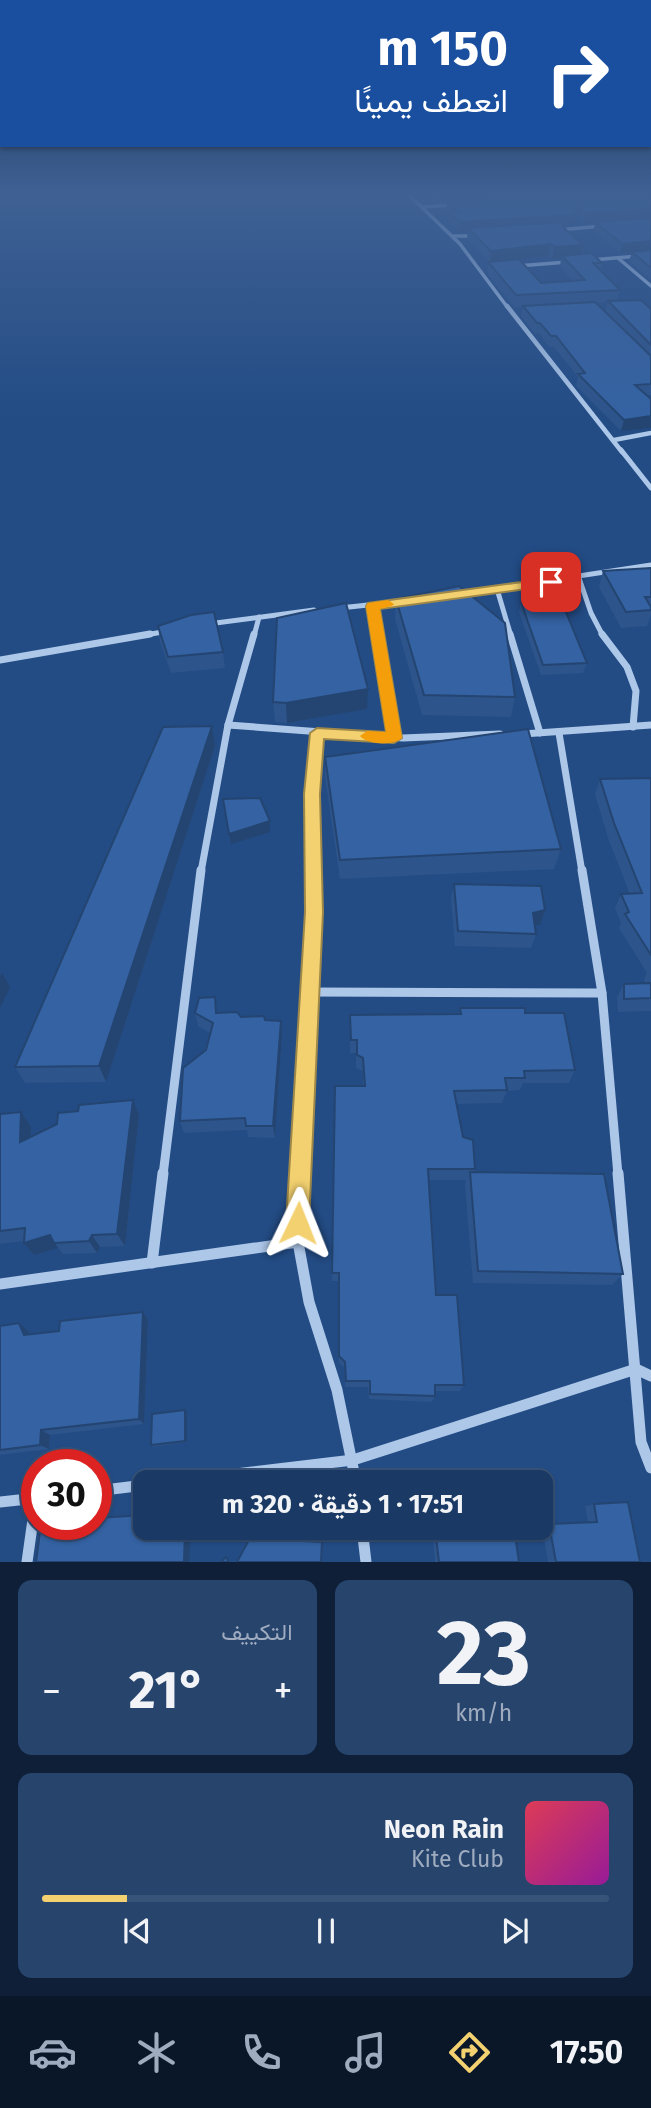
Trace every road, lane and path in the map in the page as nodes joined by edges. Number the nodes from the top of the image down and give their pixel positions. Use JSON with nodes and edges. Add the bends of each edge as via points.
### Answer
{"nodes":[{"id":1,"x":491,"y":268,"type":"edge"},
{"id":2,"x":630,"y":268,"type":"edge"},
{"id":3,"x":478,"y":269,"type":"joint"},
{"id":4,"x":651,"y":286,"type":"edge"},
{"id":5,"x":523,"y":312,"type":"edge"},
{"id":6,"x":511,"y":313,"type":"junction"},
{"id":7,"x":651,"y":433,"type":"edge"},
{"id":8,"x":614,"y":440,"type":"junction"},
{"id":9,"x":651,"y":488,"type":"edge"},
{"id":10,"x":651,"y":565,"type":"edge"},
{"id":11,"x":579,"y":578,"type":"junction"},
{"id":12,"x":497,"y":589,"type":"junction"},
{"id":13,"x":456,"y":595,"type":"edge"},
{"id":14,"x":414,"y":600,"type":"edge"},
{"id":15,"x":373,"y":606,"type":"junction"},
{"id":16,"x":332,"y":609,"type":"edge"},
{"id":17,"x":319,"y":610,"type":"edge"},
{"id":18,"x":259,"y":617,"type":"junction"},
{"id":19,"x":201,"y":625,"type":"edge"},
{"id":20,"x":174,"y":630,"type":"edge"},
{"id":21,"x":0,"y":660,"type":"edge"},
{"id":22,"x":228,"y":725,"type":"junction"},
{"id":23,"x":651,"y":726,"type":"edge"},
{"id":24,"x":633,"y":727,"type":"junction"},
{"id":25,"x":317,"y":733,"type":"junction"},
{"id":26,"x":540,"y":733,"type":"junction"},
{"id":27,"x":559,"y":733,"type":"junction"},
{"id":28,"x":394,"y":738,"type":"junction"},
{"id":29,"x":310,"y":992,"type":"junction"},
{"id":30,"x":602,"y":993,"type":"junction"},
{"id":31,"x":298,"y":1242,"type":"junction"},
{"id":32,"x":152,"y":1263,"type":"junction"},
{"id":33,"x":0,"y":1284,"type":"edge"},
{"id":34,"x":636,"y":1369,"type":"junction"},
{"id":35,"x":651,"y":1376,"type":"edge"},
{"id":36,"x":354,"y":1460,"type":"junction"},
{"id":37,"x":651,"y":1468,"type":"edge"},
{"id":38,"x":269,"y":1470,"type":"edge"},
{"id":39,"x":355,"y":1470,"type":"edge"},
{"id":40,"x":133,"y":1486,"type":"edge"},
{"id":41,"x":112,"y":1489,"type":"edge"},
{"id":42,"x":21,"y":1500,"type":"edge"},
{"id":43,"x":0,"y":1502,"type":"edge"},
{"id":44,"x":30,"y":1540,"type":"edge"},
{"id":45,"x":363,"y":1540,"type":"edge"},
{"id":46,"x":27,"y":1562,"type":"edge"},
{"id":47,"x":366,"y":1562,"type":"edge"}],
"edges":[{"from":1,"to":3,"type":"street"},
{"from":2,"to":4,"type":"street"},
{"from":3,"to":6,"type":"street"},
{"from":5,"to":6,"type":"street"},
{"from":6,"to":8,"type":"street"},
{"from":7,"to":8,"type":"street"},
{"from":8,"to":9,"type":"street"},
{"from":10,"to":11,"type":"street"},
{"from":11,"to":12,"type":"street"},
{"from":11,"to":24,"type":"street","via":[[591,613],[636,691]]},
{"from":12,"to":13,"type":"street"},
{"from":12,"to":26,"type":"street"},
{"from":14,"to":15,"type":"street"},
{"from":15,"to":16,"type":"street"},
{"from":15,"to":28,"type":"street"},
{"from":17,"to":18,"type":"street"},
{"from":18,"to":19,"type":"street"},
{"from":18,"to":22,"type":"street"},
{"from":20,"to":21,"type":"street"},
{"from":22,"to":25,"type":"street"},
{"from":22,"to":32,"type":"street","via":[[199,883]]},
{"from":23,"to":24,"type":"street"},
{"from":24,"to":27,"type":"street"},
{"from":25,"to":28,"type":"street"},
{"from":25,"to":29,"type":"street"},
{"from":26,"to":27,"type":"street"},
{"from":26,"to":28,"type":"street"},
{"from":27,"to":30,"type":"street"},
{"from":29,"to":30,"type":"street"},
{"from":29,"to":31,"type":"street"},
{"from":30,"to":34,"type":"street"},
{"from":31,"to":32,"type":"street"},
{"from":31,"to":36,"type":"street","via":[[309,1303]]},
{"from":32,"to":33,"type":"street"},
{"from":34,"to":35,"type":"street"},
{"from":34,"to":36,"type":"street"},
{"from":34,"to":37,"type":"street","via":[[641,1442]]},
{"from":36,"to":38,"type":"street"},
{"from":36,"to":39,"type":"street"},
{"from":40,"to":41,"type":"street"},
{"from":42,"to":43,"type":"street"},
{"from":44,"to":46,"type":"street"},
{"from":45,"to":47,"type":"street"}]}
